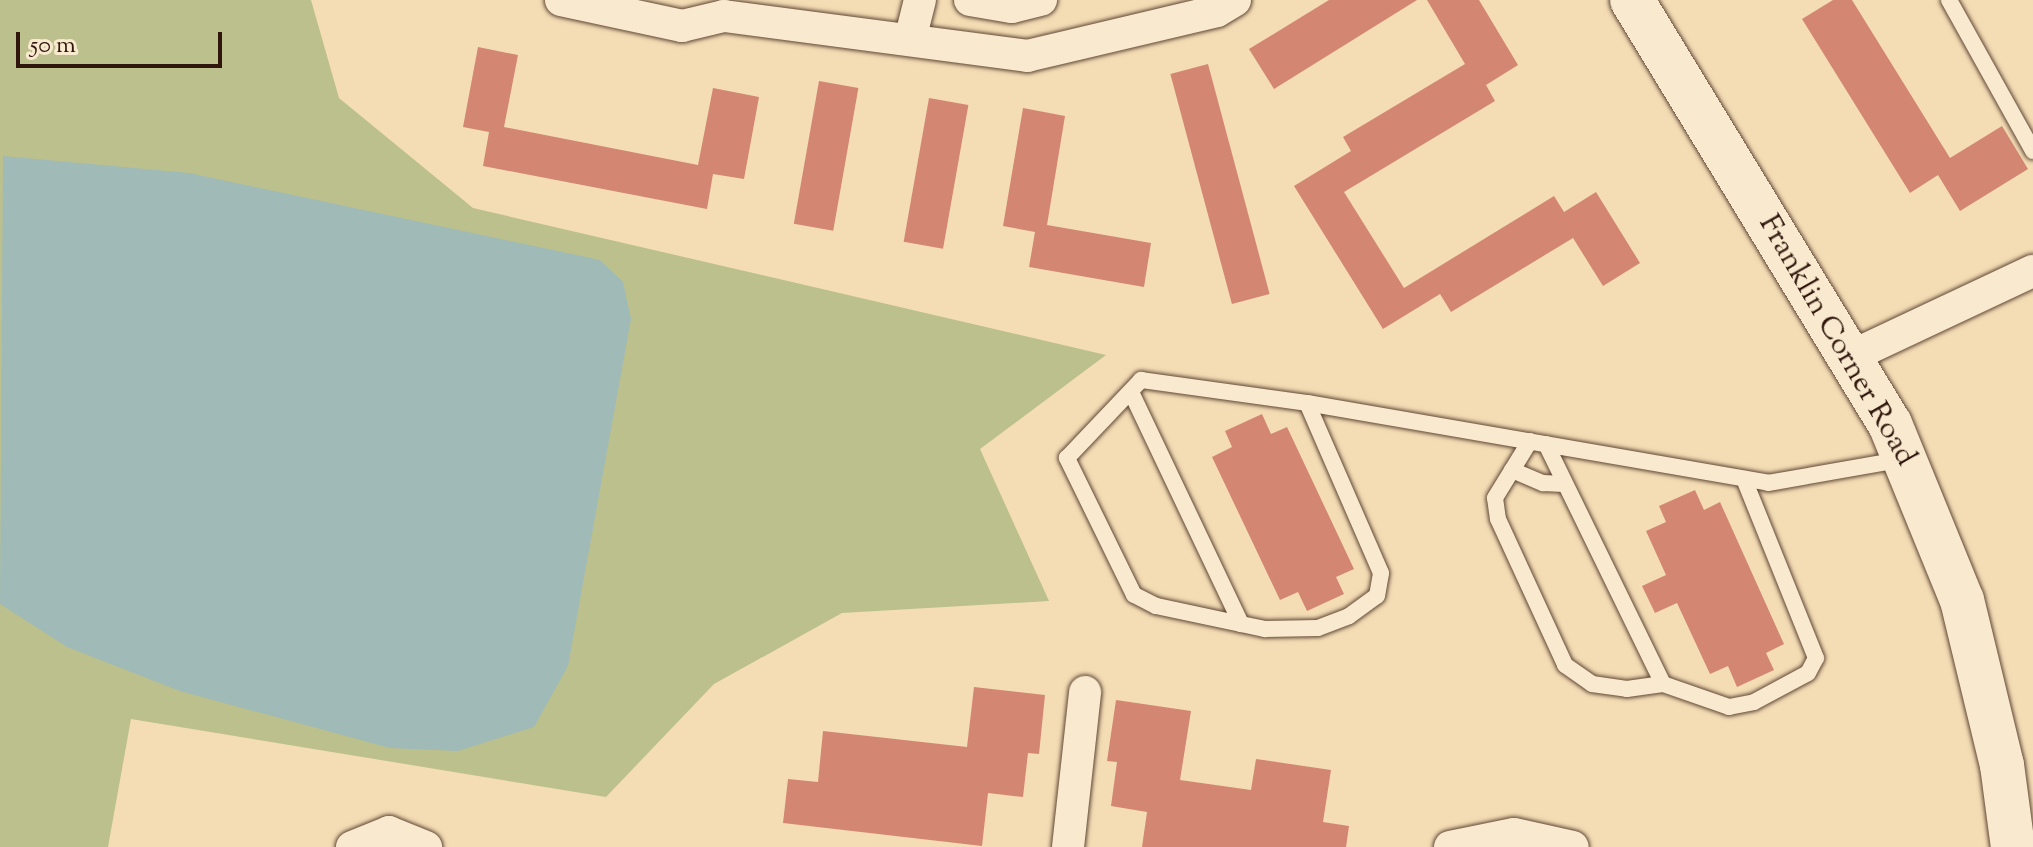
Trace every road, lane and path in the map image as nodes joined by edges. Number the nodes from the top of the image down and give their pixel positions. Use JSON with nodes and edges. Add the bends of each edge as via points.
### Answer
{"nodes":[{"id":1,"x":561,"y":0,"type":"edge"},
{"id":2,"x":920,"y":0,"type":"edge"},
{"id":3,"x":970,"y":0,"type":"edge"},
{"id":4,"x":1041,"y":0,"type":"edge"},
{"id":5,"x":1235,"y":0,"type":"edge"},
{"id":6,"x":1632,"y":0,"type":"edge"},
{"id":7,"x":1949,"y":0,"type":"edge"},
{"id":8,"x":736,"y":8,"type":"edge"},
{"id":9,"x":1174,"y":10,"type":"edge"},
{"id":10,"x":910,"y":40,"type":"junction"},
{"id":11,"x":2033,"y":151,"type":"edge"},
{"id":12,"x":2033,"y":271,"type":"edge"},
{"id":13,"x":1852,"y":356,"type":"junction"},
{"id":14,"x":1131,"y":392,"type":"junction"},
{"id":15,"x":1307,"y":403,"type":"junction"},
{"id":16,"x":1538,"y":443,"type":"junction"},
{"id":17,"x":1906,"y":459,"type":"junction"},
{"id":18,"x":1512,"y":470,"type":"junction"},
{"id":19,"x":1744,"y":479,"type":"junction"},
{"id":20,"x":1564,"y":484,"type":"junction"},
{"id":21,"x":1241,"y":624,"type":"junction"},
{"id":22,"x":1663,"y":684,"type":"junction"},
{"id":23,"x":1085,"y":692,"type":"dead end"},
{"id":24,"x":352,"y":847,"type":"edge"},
{"id":25,"x":426,"y":847,"type":"edge"},
{"id":26,"x":1068,"y":847,"type":"edge"},
{"id":27,"x":1450,"y":847,"type":"edge"},
{"id":28,"x":1573,"y":847,"type":"edge"},
{"id":29,"x":2013,"y":847,"type":"edge"}],
"edges":[{"from":1,"to":8,"type":"street","via":[[682,26]]},
{"from":2,"to":10,"type":"street"},
{"from":3,"to":4,"type":"street","via":[[1012,7]]},
{"from":5,"to":9,"type":"street","via":[[1217,11]]},
{"from":6,"to":13,"type":"main road","name":"Franklin Corner Road"},
{"from":7,"to":11,"type":"lane"},
{"from":8,"to":10,"type":"street"},
{"from":9,"to":10,"type":"street","via":[[1027,56]]},
{"from":12,"to":13,"type":"street"},
{"from":13,"to":17,"type":"main road","name":"Franklin Corner Road"},
{"from":14,"to":15,"type":"lane","via":[[1141,380]]},
{"from":14,"to":21,"type":"lane"},
{"from":14,"to":21,"type":"lane","via":[[1067,458],[1134,595],[1156,606]]},
{"from":15,"to":16,"type":"lane"},
{"from":15,"to":21,"type":"lane","via":[[1381,573],[1377,596],[1349,616],[1318,628],[1288,631]]},
{"from":16,"to":18,"type":"lane"},
{"from":16,"to":19,"type":"lane"},
{"from":16,"to":20,"type":"lane"},
{"from":17,"to":19,"type":"lane","via":[[1768,483]]},
{"from":17,"to":29,"type":"main road","name":"Franklin Corner Road","via":[[1957,587],[1985,682]]},
{"from":18,"to":20,"type":"lane","via":[[1543,483]]},
{"from":18,"to":22,"type":"lane","via":[[1495,498],[1498,519],[1565,665],[1592,684],[1627,689]]},
{"from":19,"to":22,"type":"lane","via":[[1816,658],[1808,673],[1741,704],[1706,703]]},
{"from":20,"to":22,"type":"lane"},
{"from":23,"to":26,"type":"street"},
{"from":24,"to":25,"type":"street","via":[[389,832]]},
{"from":27,"to":28,"type":"street","via":[[1514,834]]}]}
